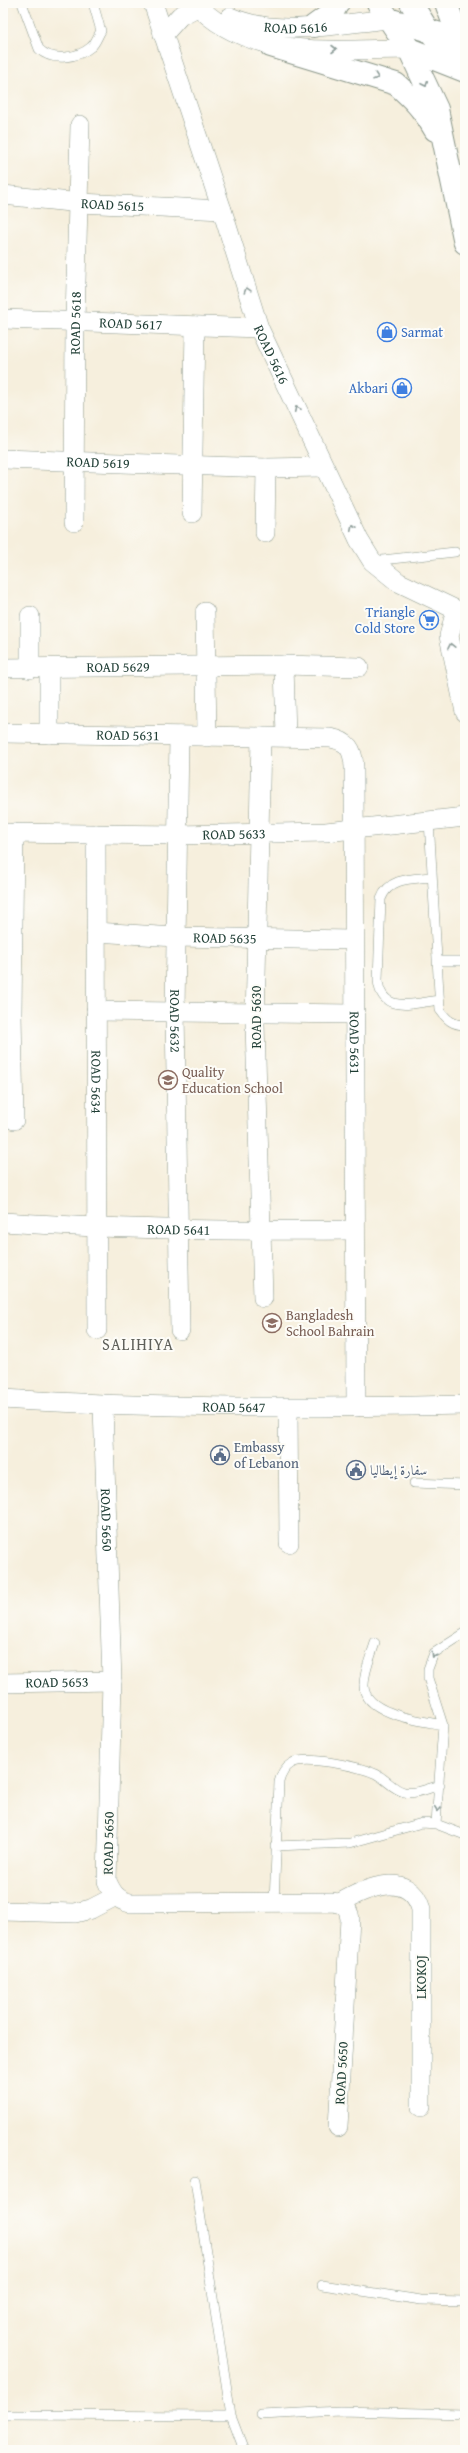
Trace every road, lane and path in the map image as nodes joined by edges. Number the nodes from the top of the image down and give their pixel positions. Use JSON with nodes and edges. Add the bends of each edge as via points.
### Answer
{"nodes":[{"id":1,"x":22,"y":3,"type":"edge"},
{"id":2,"x":94,"y":3,"type":"edge"},
{"id":3,"x":153,"y":3,"type":"edge"},
{"id":4,"x":338,"y":3,"type":"edge"},
{"id":5,"x":411,"y":3,"type":"edge"},
{"id":6,"x":446,"y":3,"type":"edge"},
{"id":7,"x":202,"y":4,"type":"edge"},
{"id":8,"x":383,"y":11,"type":"edge"},
{"id":9,"x":314,"y":26,"type":"junction"},
{"id":10,"x":428,"y":30,"type":"junction"},
{"id":11,"x":163,"y":35,"type":"junction"},
{"id":12,"x":464,"y":45,"type":"edge"},
{"id":13,"x":271,"y":46,"type":"junction"},
{"id":14,"x":408,"y":49,"type":"junction"},
{"id":15,"x":465,"y":70,"type":"edge"},
{"id":16,"x":80,"y":125,"type":"dead end"},
{"id":17,"x":447,"y":154,"type":"junction"},
{"id":18,"x":3,"y":195,"type":"edge"},
{"id":19,"x":80,"y":203,"type":"junction"},
{"id":20,"x":222,"y":210,"type":"junction"},
{"id":21,"x":465,"y":243,"type":"edge"},
{"id":22,"x":3,"y":319,"type":"edge"},
{"id":23,"x":75,"y":321,"type":"junction"},
{"id":24,"x":195,"y":326,"type":"junction"},
{"id":25,"x":259,"y":328,"type":"junction"},
{"id":26,"x":3,"y":459,"type":"edge"},
{"id":27,"x":74,"y":462,"type":"junction"},
{"id":28,"x":193,"y":465,"type":"junction"},
{"id":29,"x":323,"y":467,"type":"junction"},
{"id":30,"x":266,"y":468,"type":"junction"},
{"id":31,"x":192,"y":513,"type":"dead end"},
{"id":32,"x":74,"y":522,"type":"dead end"},
{"id":33,"x":265,"y":533,"type":"dead end"},
{"id":34,"x":455,"y":552,"type":"dead end"},
{"id":35,"x":372,"y":561,"type":"junction"},
{"id":36,"x":205,"y":612,"type":"dead end"},
{"id":37,"x":460,"y":612,"type":"edge"},
{"id":38,"x":30,"y":616,"type":"dead end"},
{"id":39,"x":284,"y":665,"type":"junction"},
{"id":40,"x":359,"y":667,"type":"dead end"},
{"id":41,"x":3,"y":668,"type":"edge"},
{"id":42,"x":30,"y":668,"type":"junction"},
{"id":43,"x":206,"y":668,"type":"junction"},
{"id":44,"x":49,"y":669,"type":"junction"},
{"id":45,"x":465,"y":712,"type":"edge"},
{"id":46,"x":3,"y":733,"type":"edge"},
{"id":47,"x":49,"y":734,"type":"junction"},
{"id":48,"x":179,"y":736,"type":"junction"},
{"id":49,"x":208,"y":737,"type":"junction"},
{"id":50,"x":261,"y":737,"type":"junction"},
{"id":51,"x":286,"y":737,"type":"junction"},
{"id":52,"x":465,"y":817,"type":"edge"},
{"id":53,"x":429,"y":820,"type":"junction"},
{"id":54,"x":353,"y":831,"type":"junction"},
{"id":55,"x":9,"y":833,"type":"edge"},
{"id":56,"x":96,"y":834,"type":"junction"},
{"id":57,"x":259,"y":834,"type":"junction"},
{"id":58,"x":178,"y":835,"type":"junction"},
{"id":59,"x":432,"y":877,"type":"junction"},
{"id":60,"x":96,"y":932,"type":"junction"},
{"id":61,"x":175,"y":936,"type":"junction"},
{"id":62,"x":256,"y":938,"type":"junction"},
{"id":63,"x":353,"y":940,"type":"junction"},
{"id":64,"x":437,"y":961,"type":"junction"},
{"id":65,"x":465,"y":961,"type":"edge"},
{"id":66,"x":439,"y":1000,"type":"junction"},
{"id":67,"x":96,"y":1011,"type":"junction"},
{"id":68,"x":174,"y":1011,"type":"junction"},
{"id":69,"x":255,"y":1012,"type":"junction"},
{"id":70,"x":354,"y":1014,"type":"junction"},
{"id":71,"x":465,"y":1025,"type":"edge"},
{"id":72,"x":10,"y":1112,"type":"edge"},
{"id":73,"x":3,"y":1222,"type":"edge"},
{"id":74,"x":97,"y":1228,"type":"junction"},
{"id":75,"x":178,"y":1230,"type":"junction"},
{"id":76,"x":354,"y":1230,"type":"junction"},
{"id":77,"x":262,"y":1231,"type":"junction"},
{"id":78,"x":263,"y":1298,"type":"dead end"},
{"id":79,"x":97,"y":1330,"type":"dead end"},
{"id":80,"x":180,"y":1330,"type":"dead end"},
{"id":81,"x":3,"y":1399,"type":"edge"},
{"id":82,"x":465,"y":1405,"type":"edge"},
{"id":83,"x":103,"y":1406,"type":"junction"},
{"id":84,"x":356,"y":1407,"type":"junction"},
{"id":85,"x":288,"y":1408,"type":"junction"},
{"id":86,"x":414,"y":1483,"type":"dead end"},
{"id":87,"x":465,"y":1485,"type":"edge"},
{"id":88,"x":289,"y":1543,"type":"dead end"},
{"id":89,"x":465,"y":1634,"type":"edge"},
{"id":90,"x":375,"y":1643,"type":"dead end"},
{"id":91,"x":112,"y":1681,"type":"junction"},
{"id":92,"x":3,"y":1683,"type":"edge"},
{"id":93,"x":443,"y":1725,"type":"junction"},
{"id":94,"x":440,"y":1785,"type":"junction"},
{"id":95,"x":436,"y":1824,"type":"junction"},
{"id":96,"x":465,"y":1835,"type":"edge"},
{"id":97,"x":275,"y":1846,"type":"junction"},
{"id":98,"x":116,"y":1896,"type":"junction"},
{"id":99,"x":274,"y":1903,"type":"junction"},
{"id":100,"x":340,"y":1903,"type":"junction"},
{"id":101,"x":3,"y":1911,"type":"edge"},
{"id":102,"x":421,"y":2107,"type":"dead end"},
{"id":103,"x":338,"y":2127,"type":"dead end"},
{"id":104,"x":195,"y":2180,"type":"dead end"},
{"id":105,"x":322,"y":2285,"type":"dead end"},
{"id":106,"x":465,"y":2301,"type":"edge"},
{"id":107,"x":465,"y":2414,"type":"edge"},
{"id":108,"x":3,"y":2415,"type":"edge"},
{"id":109,"x":261,"y":2415,"type":"dead end"},
{"id":110,"x":231,"y":2416,"type":"junction"},
{"id":111,"x":244,"y":2450,"type":"edge"}],
"edges":[{"from":1,"to":2,"type":"lane","via":[[39,49],[44,54],[60,57],[79,54],[92,46],[101,31]]},
{"from":3,"to":11,"type":"street","name":"ROAD 5616"},
{"from":4,"to":9,"type":"main road","via":[[332,13]]},
{"from":5,"to":10,"type":"main road"},
{"from":6,"to":12,"type":"main road"},
{"from":7,"to":9,"type":"street","name":"ROAD 5616","via":[[245,24],[285,29]]},
{"from":7,"to":11,"type":"street","via":[[180,16]]},
{"from":7,"to":13,"type":"street","name":"ROAD 5616","via":[[237,33]]},
{"from":8,"to":9,"type":"street","name":"ROAD 5616"},
{"from":8,"to":10,"type":"main road"},
{"from":8,"to":14,"type":"main road"},
{"from":10,"to":12,"type":"main road"},
{"from":10,"to":15,"type":"main road"},
{"from":11,"to":20,"type":"street","name":"ROAD 5616"},
{"from":13,"to":14,"type":"street","name":"ROAD 5616","one_way":true,"via":[[303,49]]},
{"from":13,"to":17,"type":"main road","one_way":true,"via":[[396,84],[411,96],[428,116]]},
{"from":14,"to":15,"type":"main road"},
{"from":14,"to":17,"type":"main road","one_way":true,"via":[[437,109]]},
{"from":16,"to":19,"type":"street","name":"ROAD 5618"},
{"from":17,"to":21,"type":"main road"},
{"from":18,"to":19,"type":"street","name":"ROAD 5615"},
{"from":19,"to":20,"type":"street","name":"ROAD 5615"},
{"from":19,"to":23,"type":"street","name":"ROAD 5618"},
{"from":25,"to":20,"type":"street","name":"ROAD 5616","one_way":true},
{"from":22,"to":23,"type":"street","name":"ROAD 5617"},
{"from":23,"to":24,"type":"street","name":"ROAD 5617"},
{"from":23,"to":27,"type":"street","name":"ROAD 5618"},
{"from":24,"to":25,"type":"street","name":"ROAD 5617"},
{"from":24,"to":28,"type":"street"},
{"from":29,"to":25,"type":"street","name":"ROAD 5616","one_way":true},
{"from":26,"to":27,"type":"street","name":"ROAD 5619"},
{"from":27,"to":28,"type":"street","name":"ROAD 5619"},
{"from":27,"to":32,"type":"street","name":"ROAD 5618"},
{"from":28,"to":30,"type":"street","name":"ROAD 5619"},
{"from":28,"to":31,"type":"street"},
{"from":29,"to":30,"type":"street","name":"ROAD 5619"},
{"from":35,"to":29,"type":"street","name":"ROAD 5616","one_way":true},
{"from":30,"to":33,"type":"street"},
{"from":34,"to":35,"type":"lane"},
{"from":35,"to":37,"type":"street","name":"ROAD 5616","via":[[398,582]]},
{"from":36,"to":43,"type":"street"},
{"from":45,"to":37,"type":"street","one_way":true,"via":[[449,636]]},
{"from":38,"to":42,"type":"street"},
{"from":39,"to":40,"type":"street","name":"ROAD 5629"},
{"from":39,"to":43,"type":"street","name":"ROAD 5629"},
{"from":39,"to":51,"type":"street"},
{"from":41,"to":42,"type":"street","name":"ROAD 5629"},
{"from":42,"to":44,"type":"street","name":"ROAD 5629"},
{"from":43,"to":44,"type":"street","name":"ROAD 5629"},
{"from":43,"to":49,"type":"street"},
{"from":44,"to":47,"type":"street"},
{"from":46,"to":47,"type":"street","name":"ROAD 5631"},
{"from":47,"to":48,"type":"street","name":"ROAD 5631"},
{"from":48,"to":49,"type":"street","name":"ROAD 5631"},
{"from":48,"to":58,"type":"street","name":"ROAD 5632"},
{"from":49,"to":50,"type":"street","name":"ROAD 5631"},
{"from":50,"to":51,"type":"street","name":"ROAD 5631"},
{"from":50,"to":57,"type":"street","name":"ROAD 5630"},
{"from":51,"to":54,"type":"street","name":"ROAD 5631","via":[[330,738],[341,740],[349,746],[354,767]]},
{"from":52,"to":53,"type":"street","name":"ROAD 5633"},
{"from":53,"to":54,"type":"street","name":"ROAD 5633"},
{"from":53,"to":59,"type":"lane"},
{"from":54,"to":57,"type":"street","name":"ROAD 5633"},
{"from":54,"to":63,"type":"street","name":"ROAD 5631"},
{"from":55,"to":56,"type":"street","name":"ROAD 5633"},
{"from":55,"to":72,"type":"street"},
{"from":56,"to":58,"type":"street","name":"ROAD 5633"},
{"from":56,"to":60,"type":"street","name":"ROAD 5634"},
{"from":57,"to":58,"type":"street","name":"ROAD 5633"},
{"from":57,"to":62,"type":"street","name":"ROAD 5630"},
{"from":58,"to":61,"type":"street","name":"ROAD 5632"},
{"from":59,"to":64,"type":"lane"},
{"from":59,"to":66,"type":"lane","via":[[401,880],[388,887],[384,893],[381,900],[378,980],[379,991],[385,1000],[395,1004]]},
{"from":60,"to":61,"type":"street","name":"ROAD 5635"},
{"from":60,"to":67,"type":"street","name":"ROAD 5634"},
{"from":61,"to":62,"type":"street","name":"ROAD 5635"},
{"from":61,"to":68,"type":"street","name":"ROAD 5632"},
{"from":62,"to":63,"type":"street","name":"ROAD 5635"},
{"from":62,"to":69,"type":"street","name":"ROAD 5630"},
{"from":63,"to":70,"type":"street","name":"ROAD 5631"},
{"from":64,"to":65,"type":"lane"},
{"from":64,"to":66,"type":"lane"},
{"from":66,"to":71,"type":"lane","via":[[440,1010],[447,1020]]},
{"from":67,"to":68,"type":"street"},
{"from":67,"to":74,"type":"street","name":"ROAD 5634"},
{"from":68,"to":69,"type":"street"},
{"from":68,"to":75,"type":"street","name":"ROAD 5632"},
{"from":69,"to":70,"type":"street"},
{"from":69,"to":77,"type":"street","name":"ROAD 5630"},
{"from":70,"to":76,"type":"street","name":"ROAD 5631"},
{"from":73,"to":74,"type":"street","name":"ROAD 5641"},
{"from":74,"to":75,"type":"street","name":"ROAD 5641"},
{"from":74,"to":79,"type":"street","name":"ROAD 5634"},
{"from":75,"to":77,"type":"street","name":"ROAD 5641"},
{"from":75,"to":80,"type":"street","name":"ROAD 5632"},
{"from":76,"to":77,"type":"street","name":"ROAD 5641"},
{"from":76,"to":84,"type":"street","name":"ROAD 5631"},
{"from":77,"to":78,"type":"street","name":"ROAD 5630"},
{"from":81,"to":83,"type":"street","name":"ROAD 5647"},
{"from":82,"to":84,"type":"street","name":"ROAD 5647"},
{"from":83,"to":85,"type":"street","name":"ROAD 5647"},
{"from":83,"to":91,"type":"street","name":"ROAD 5650"},
{"from":84,"to":85,"type":"street","name":"ROAD 5647"},
{"from":85,"to":88,"type":"street"},
{"from":86,"to":87,"type":"lane"},
{"from":89,"to":93,"type":"lane","one_way":true,"via":[[440,1648],[430,1660],[428,1678]]},
{"from":90,"to":93,"type":"lane","via":[[364,1679],[368,1697],[378,1707],[394,1714]]},
{"from":91,"to":92,"type":"street","name":"ROAD 5653"},
{"from":91,"to":98,"type":"street","name":"ROAD 5650","via":[[107,1881]]},
{"from":93,"to":94,"type":"lane"},
{"from":94,"to":95,"type":"lane","one_way":true},
{"from":94,"to":97,"type":"lane","via":[[404,1792],[374,1773],[310,1759],[301,1760],[286,1768],[279,1782]]},
{"from":95,"to":96,"type":"lane"},
{"from":95,"to":97,"type":"lane","via":[[422,1823],[350,1843]]},
{"from":97,"to":99,"type":"lane"},
{"from":98,"to":99,"type":"street","via":[[130,1903]]},
{"from":98,"to":101,"type":"street","via":[[91,1909],[75,1913]]},
{"from":99,"to":100,"type":"street"},
{"from":100,"to":102,"type":"street","name":"LKOKOJ","via":[[371,1887],[401,1886],[418,1898],[421,1909]]},
{"from":100,"to":103,"type":"street","name":"ROAD 5650","via":[[349,1911],[350,1919]]},
{"from":104,"to":110,"type":"lane"},
{"from":105,"to":106,"type":"lane","via":[[421,2300]]},
{"from":107,"to":109,"type":"lane","via":[[340,2411]]},
{"from":108,"to":110,"type":"lane"},
{"from":110,"to":111,"type":"lane"}]}
